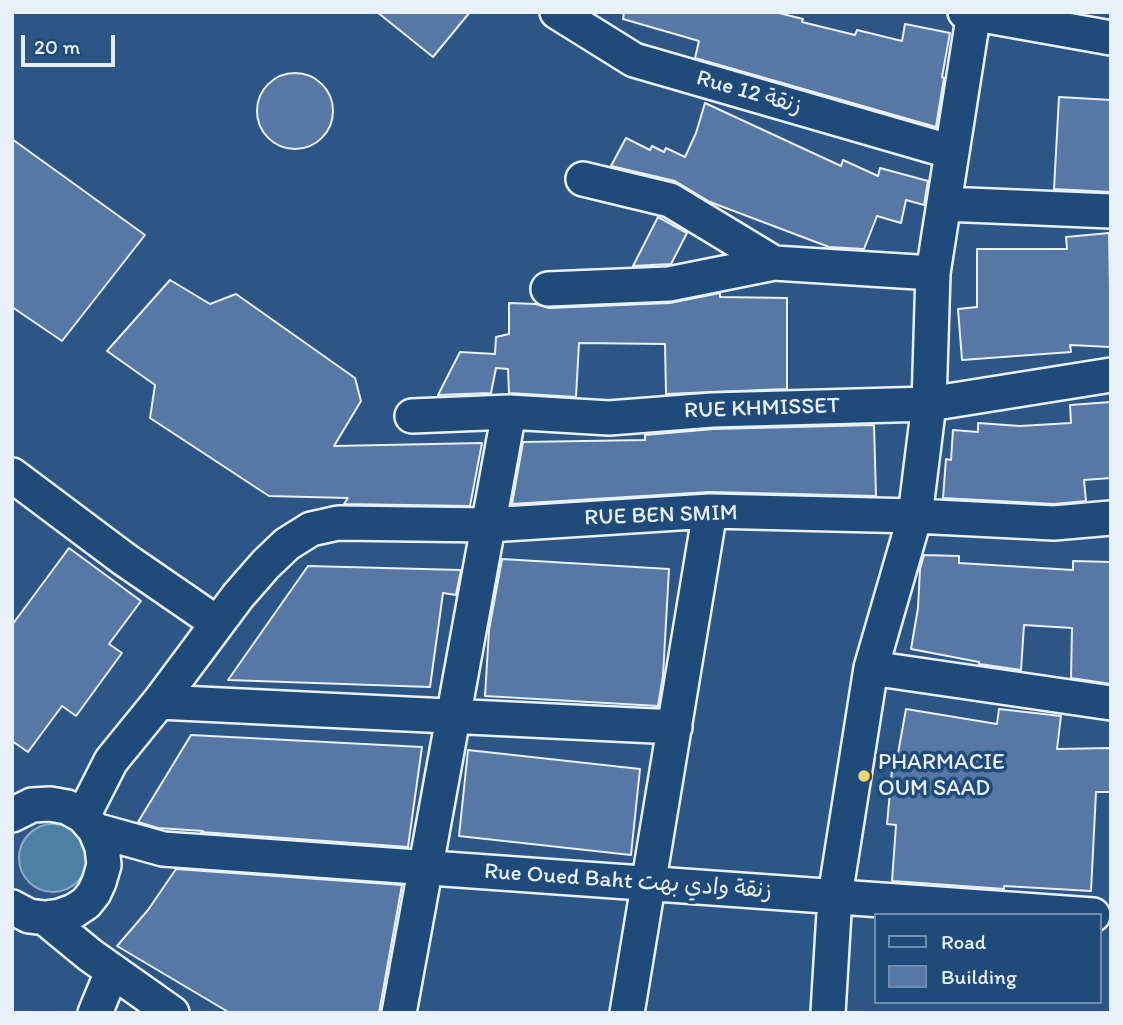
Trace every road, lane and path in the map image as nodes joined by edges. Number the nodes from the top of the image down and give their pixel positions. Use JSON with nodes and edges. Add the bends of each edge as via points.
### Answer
{"nodes":[{"id":1,"x":557,"y":12,"type":"edge"},
{"id":2,"x":971,"y":13,"type":"edge"},
{"id":3,"x":1111,"y":38,"type":"edge"},
{"id":4,"x":952,"y":152,"type":"junction"},
{"id":5,"x":583,"y":179,"type":"dead end"},
{"id":6,"x":944,"y":204,"type":"junction"},
{"id":7,"x":1111,"y":211,"type":"edge"},
{"id":8,"x":774,"y":263,"type":"junction"},
{"id":9,"x":933,"y":272,"type":"junction"},
{"id":10,"x":548,"y":289,"type":"dead end"},
{"id":11,"x":1111,"y":374,"type":"edge"},
{"id":12,"x":929,"y":404,"type":"junction"},
{"id":13,"x":509,"y":412,"type":"junction"},
{"id":14,"x":412,"y":416,"type":"dead end"},
{"id":15,"x":12,"y":475,"type":"edge"},
{"id":16,"x":710,"y":511,"type":"junction"},
{"id":17,"x":915,"y":516,"type":"junction"},
{"id":18,"x":1111,"y":518,"type":"edge"},
{"id":19,"x":489,"y":525,"type":"junction"},
{"id":20,"x":217,"y":623,"type":"junction"},
{"id":21,"x":871,"y":668,"type":"junction"},
{"id":22,"x":159,"y":702,"type":"junction"},
{"id":23,"x":1111,"y":703,"type":"edge"},
{"id":24,"x":452,"y":717,"type":"junction"},
{"id":25,"x":675,"y":727,"type":"junction"},
{"id":26,"x":111,"y":761,"type":"junction"},
{"id":27,"x":50,"y":804,"type":"junction"},
{"id":28,"x":12,"y":815,"type":"edge"},
{"id":29,"x":89,"y":823,"type":"junction"},
{"id":30,"x":163,"y":849,"type":"junction"},
{"id":31,"x":425,"y":867,"type":"junction"},
{"id":32,"x":649,"y":883,"type":"junction"},
{"id":33,"x":93,"y":892,"type":"junction"},
{"id":34,"x":835,"y":896,"type":"junction"},
{"id":35,"x":1066,"y":913,"type":"edge"},
{"id":36,"x":25,"y":920,"type":"edge"},
{"id":37,"x":101,"y":964,"type":"junction"},
{"id":38,"x":95,"y":1013,"type":"edge"},
{"id":39,"x":172,"y":1013,"type":"edge"},
{"id":40,"x":399,"y":1013,"type":"edge"},
{"id":41,"x":627,"y":1013,"type":"edge"},
{"id":42,"x":828,"y":1013,"type":"edge"}],
"edges":[{"from":1,"to":4,"type":"street","name":"Rue 12 زنقة","via":[[635,60]]},
{"from":2,"to":3,"type":"street"},
{"from":2,"to":4,"type":"street"},
{"from":4,"to":6,"type":"street"},
{"from":5,"to":8,"type":"street","via":[[670,200]]},
{"from":6,"to":7,"type":"street"},
{"from":6,"to":9,"type":"street"},
{"from":8,"to":9,"type":"street"},
{"from":8,"to":10,"type":"street","via":[[669,284]]},
{"from":9,"to":12,"type":"street"},
{"from":11,"to":12,"type":"street","name":"RUE KHMISSET"},
{"from":12,"to":13,"type":"street","name":"RUE KHMISSET","via":[[609,418]]},
{"from":12,"to":17,"type":"street"},
{"from":13,"to":14,"type":"street","name":"RUE KHMISSET"},
{"from":13,"to":19,"type":"street"},
{"from":15,"to":20,"type":"street"},
{"from":16,"to":17,"type":"street","name":"RUE BEN SMIM"},
{"from":16,"to":19,"type":"street","name":"RUE BEN SMIM"},
{"from":16,"to":25,"type":"street"},
{"from":17,"to":18,"type":"street","name":"RUE BEN SMIM","via":[[1054,523]]},
{"from":17,"to":21,"type":"street"},
{"from":19,"to":20,"type":"street","name":"RUE BEN SMIM","via":[[338,523],[311,529],[280,551]]},
{"from":19,"to":24,"type":"street"},
{"from":20,"to":22,"type":"street","name":"RUE BEN SMIM"},
{"from":21,"to":23,"type":"street"},
{"from":21,"to":34,"type":"street"},
{"from":22,"to":24,"type":"street"},
{"from":22,"to":26,"type":"street","name":"RUE BEN SMIM"},
{"from":24,"to":25,"type":"street"},
{"from":24,"to":31,"type":"street"},
{"from":25,"to":32,"type":"street"},
{"from":26,"to":27,"type":"street"},
{"from":26,"to":29,"type":"street"},
{"from":27,"to":28,"type":"street","via":[[32,805]]},
{"from":27,"to":29,"type":"street","name":"Rue Oued Baht زنقة وادي بهت","via":[[67,807]]},
{"from":29,"to":30,"type":"street","name":"Rue Oued Baht زنقة وادي بهت"},
{"from":29,"to":33,"type":"street","via":[[102,847],[104,865]]},
{"from":30,"to":31,"type":"street","name":"Rue Oued Baht زنقة وادي بهت"},
{"from":30,"to":33,"type":"street"},
{"from":31,"to":32,"type":"street","name":"Rue Oued Baht زنقة وادي بهت"},
{"from":31,"to":40,"type":"street"},
{"from":32,"to":34,"type":"street","name":"Rue Oued Baht زنقة وادي بهت"},
{"from":32,"to":41,"type":"street"},
{"from":33,"to":36,"type":"street","via":[[60,916]]},
{"from":33,"to":37,"type":"street"},
{"from":34,"to":35,"type":"street","name":"Rue Oued Baht زنقة وادي بهت"},
{"from":34,"to":42,"type":"street"},
{"from":36,"to":37,"type":"street"},
{"from":37,"to":38,"type":"street"},
{"from":37,"to":39,"type":"street"}]}
